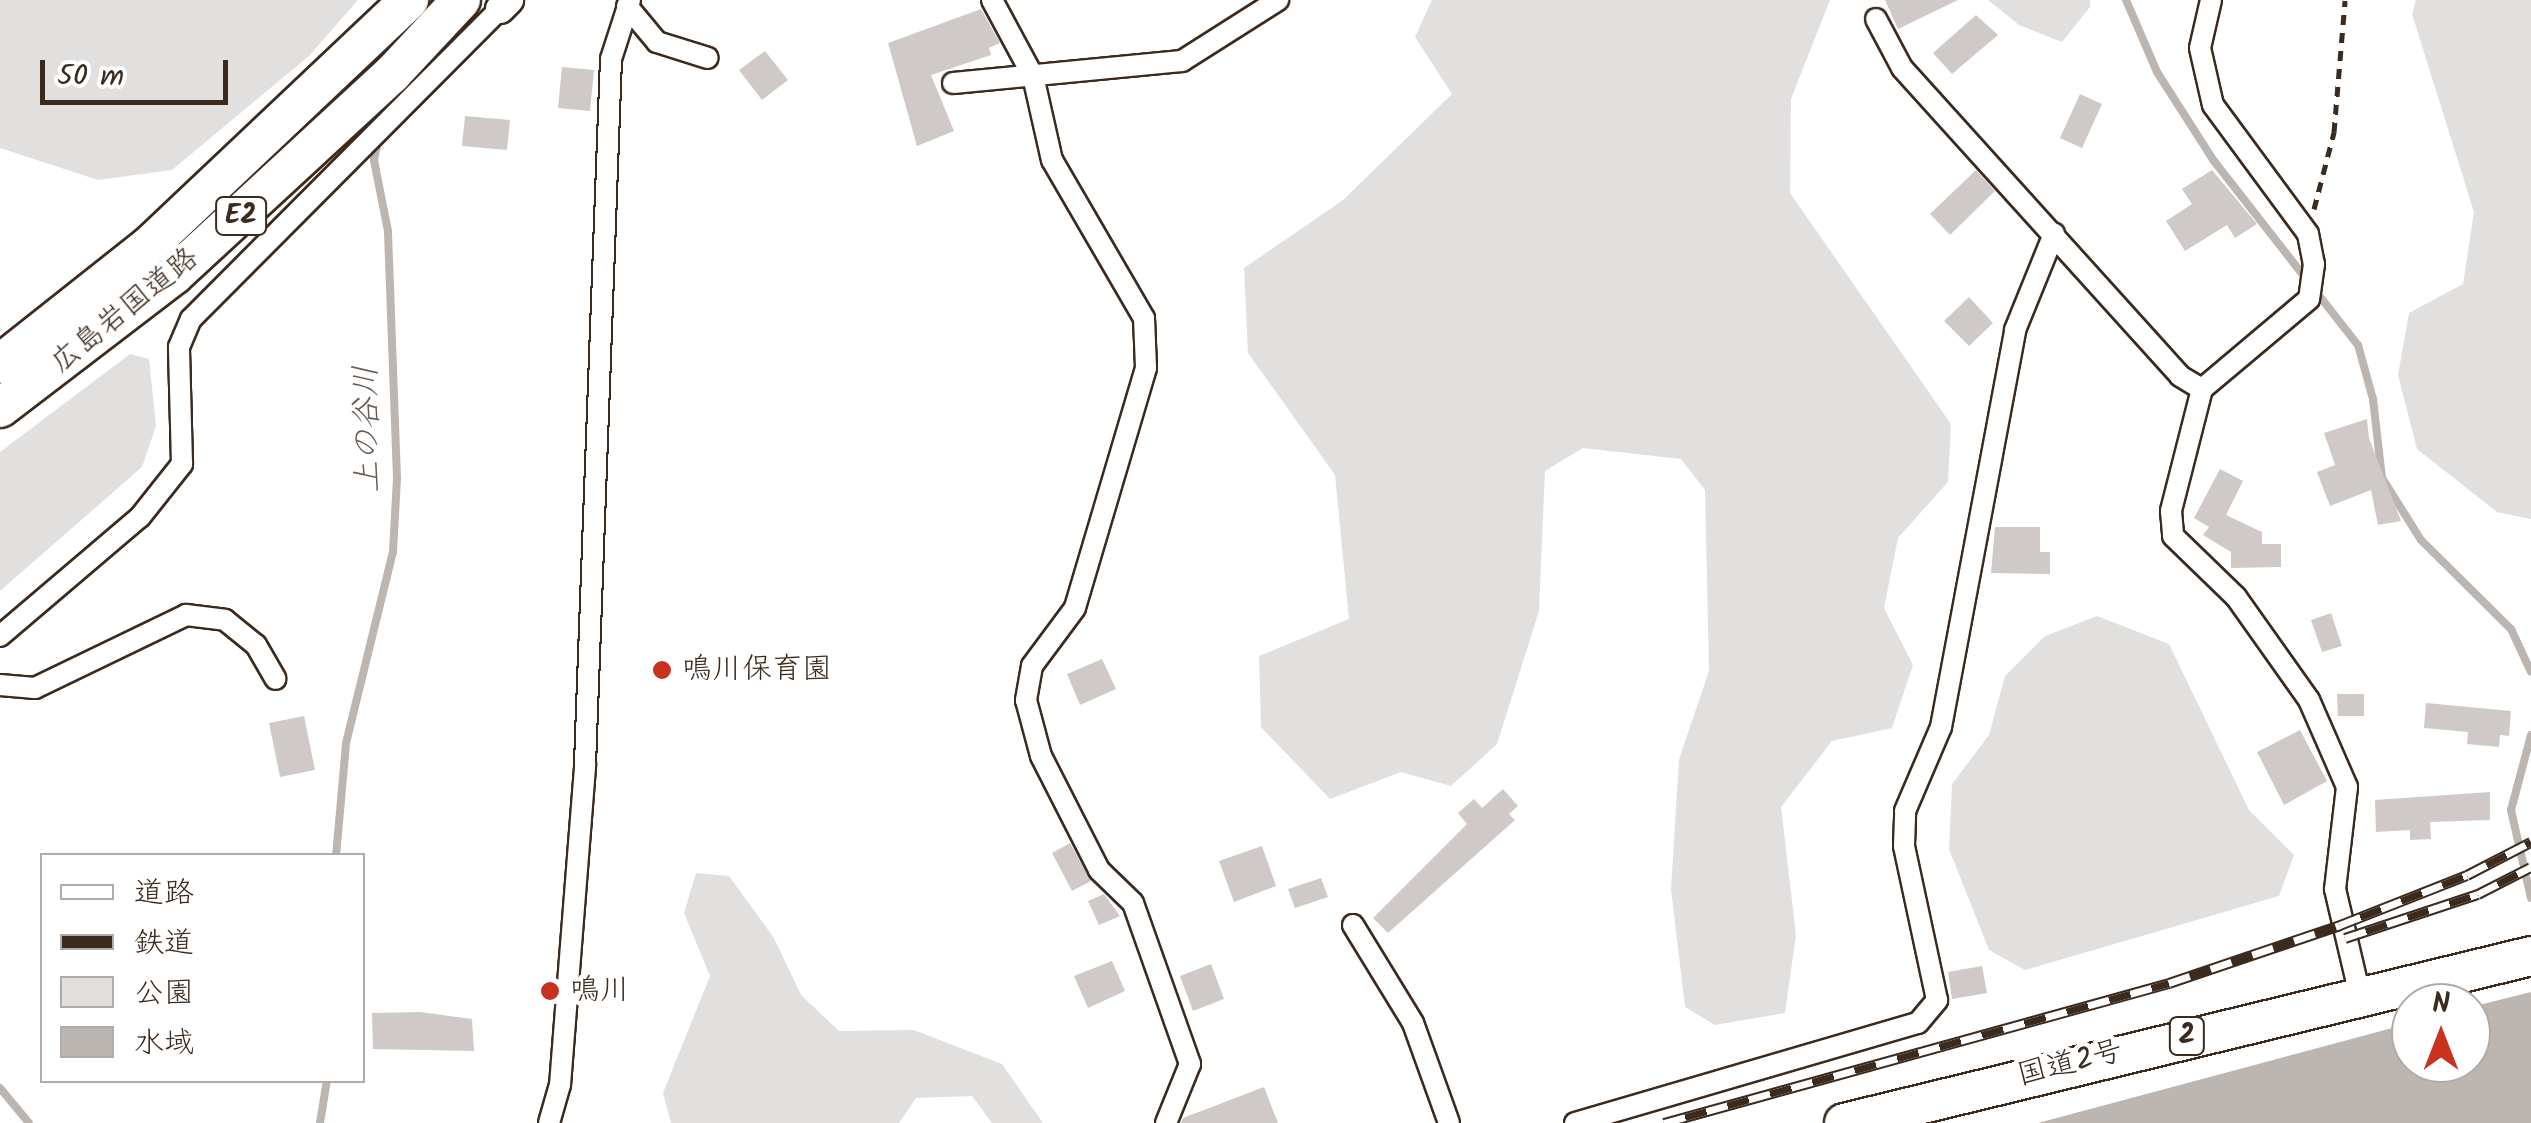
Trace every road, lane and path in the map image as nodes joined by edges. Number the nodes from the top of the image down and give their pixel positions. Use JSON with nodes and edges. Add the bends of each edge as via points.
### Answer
{"nodes":[{"id":1,"x":408,"y":0,"type":"edge"},
{"id":2,"x":461,"y":0,"type":"edge"},
{"id":3,"x":992,"y":0,"type":"edge"},
{"id":4,"x":1278,"y":0,"type":"edge"},
{"id":5,"x":2211,"y":0,"type":"edge"},
{"id":6,"x":2345,"y":0,"type":"edge"},
{"id":7,"x":628,"y":3,"type":"edge"},
{"id":8,"x":504,"y":5,"type":"edge"},
{"id":9,"x":1876,"y":18,"type":"dead end"},
{"id":10,"x":708,"y":58,"type":"dead end"},
{"id":11,"x":1033,"y":76,"type":"junction"},
{"id":12,"x":952,"y":83,"type":"dead end"},
{"id":13,"x":2054,"y":234,"type":"junction"},
{"id":14,"x":2308,"y":234,"type":"junction"},
{"id":15,"x":0,"y":364,"type":"edge"},
{"id":16,"x":2202,"y":390,"type":"junction"},
{"id":17,"x":0,"y":408,"type":"edge"},
{"id":18,"x":0,"y":636,"type":"edge"},
{"id":19,"x":276,"y":679,"type":"dead end"},
{"id":20,"x":0,"y":684,"type":"edge"},
{"id":21,"x":1354,"y":925,"type":"dead end"},
{"id":22,"x":2531,"y":956,"type":"edge"},
{"id":23,"x":2360,"y":996,"type":"junction"},
{"id":24,"x":549,"y":1123,"type":"edge"},
{"id":25,"x":1166,"y":1123,"type":"edge"},
{"id":26,"x":1449,"y":1123,"type":"edge"},
{"id":27,"x":1574,"y":1123,"type":"edge"},
{"id":28,"x":1844,"y":1123,"type":"edge"}],
"edges":[{"from":1,"to":15,"type":"highway","name":"広島岩国道路","number":"E2","via":[[149,246]]},
{"from":2,"to":17,"type":"highway","name":"広島岩国道路","number":"E2","via":[[392,74],[174,275]]},
{"from":3,"to":11,"type":"street"},
{"from":4,"to":11,"type":"street","via":[[1182,61]]},
{"from":5,"to":14,"type":"street","via":[[2200,48],[2214,105]]},
{"from":6,"to":14,"type":"path","via":[[2334,132]]},
{"from":7,"to":10,"type":"street","via":[[657,42]]},
{"from":7,"to":24,"type":"street","via":[[611,59],[585,764],[560,1085]]},
{"from":8,"to":18,"type":"street","via":[[191,318],[179,347],[182,464],[140,517]]},
{"from":9,"to":13,"type":"street","via":[[1902,68]]},
{"from":11,"to":12,"type":"street"},
{"from":11,"to":25,"type":"street","via":[[1052,160],[1144,318],[1146,368],[1075,608],[1032,666],[1026,700],[1041,756],[1099,870],[1133,902],[1190,1064]]},
{"from":13,"to":16,"type":"street","via":[[2180,376]]},
{"from":13,"to":27,"type":"street","via":[[2015,330],[1941,727],[1905,810],[1904,846],[1937,1000],[1918,1023]]},
{"from":14,"to":16,"type":"street","via":[[2314,264],[2309,298]]},
{"from":16,"to":23,"type":"street","via":[[2171,510],[2173,536],[2236,597],[2309,700],[2347,787],[2335,889]]},
{"from":19,"to":20,"type":"street","via":[[256,644],[225,620],[186,615],[35,688]]},
{"from":21,"to":26,"type":"street","via":[[1414,1023]]},
{"from":22,"to":23,"type":"highway","name":"国道2号","number":"2"},
{"from":23,"to":28,"type":"highway","name":"国道2号","number":"2"}]}
